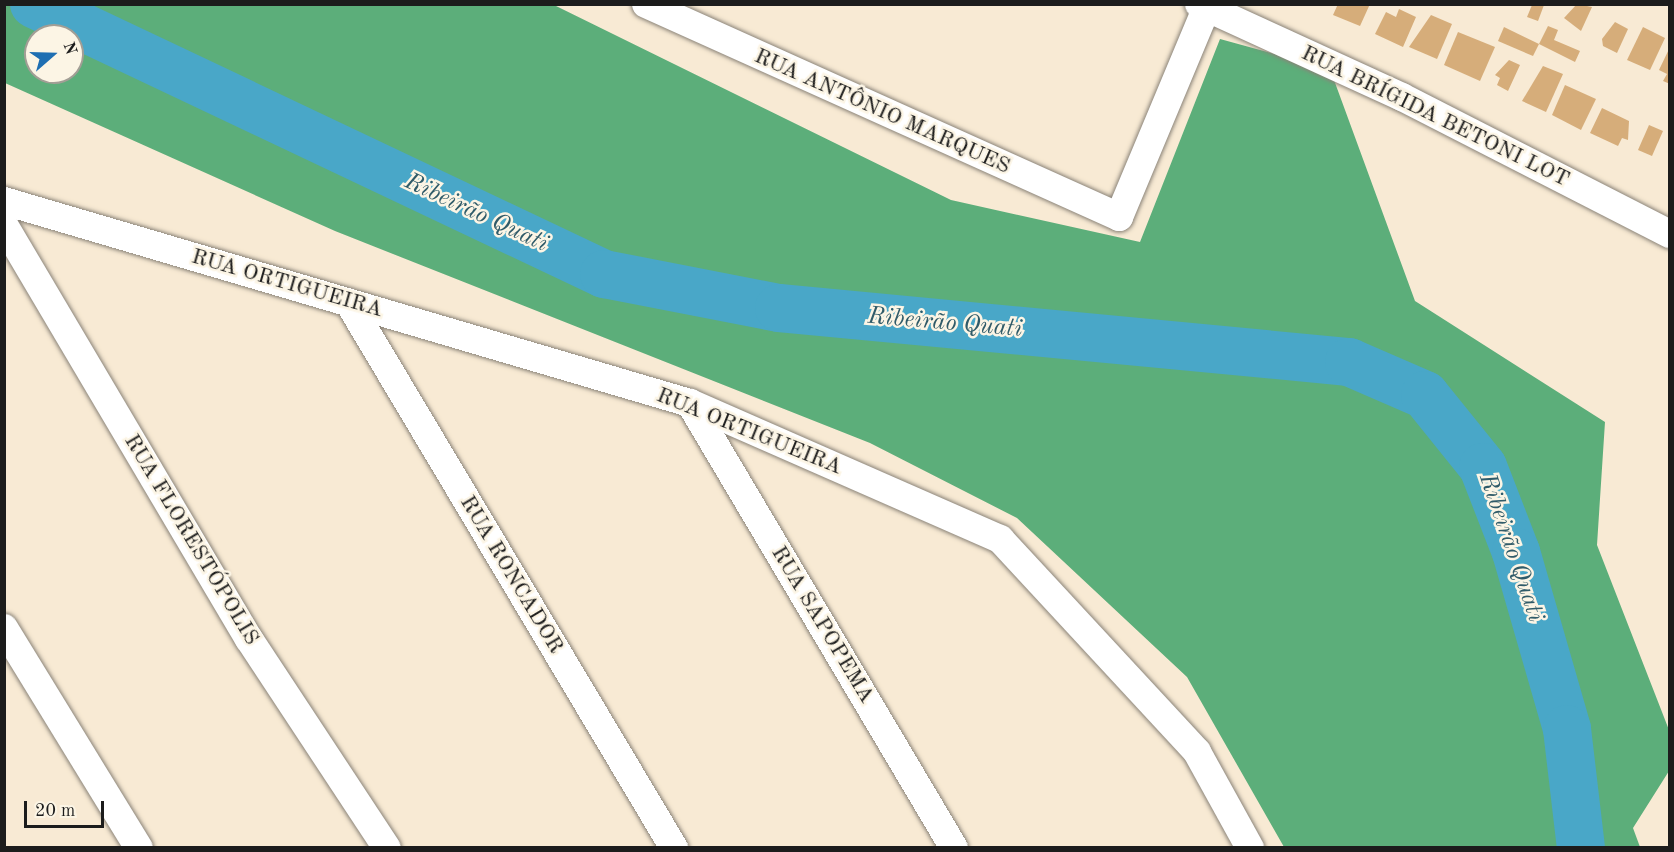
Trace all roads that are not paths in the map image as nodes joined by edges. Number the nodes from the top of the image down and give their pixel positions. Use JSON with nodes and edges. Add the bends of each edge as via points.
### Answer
{"nodes":[{"id":1,"x":646,"y":4,"type":"edge"},
{"id":2,"x":1205,"y":6,"type":"edge"},
{"id":3,"x":4,"y":201,"type":"edge"},
{"id":4,"x":4,"y":225,"type":"edge"},
{"id":5,"x":1670,"y":234,"type":"edge"},
{"id":6,"x":349,"y":303,"type":"junction"},
{"id":7,"x":690,"y":403,"type":"junction"},
{"id":8,"x":4,"y":628,"type":"edge"},
{"id":9,"x":140,"y":848,"type":"edge"},
{"id":10,"x":387,"y":848,"type":"edge"},
{"id":11,"x":674,"y":848,"type":"edge"},
{"id":12,"x":954,"y":848,"type":"edge"},
{"id":13,"x":1250,"y":848,"type":"edge"}],
"edges":[{"from":1,"to":2,"type":"street","name":"RUA ANTÔNIO MARQUES","via":[[1119,217]]},
{"from":2,"to":5,"type":"street","name":"RUA BRÍGIDA BETONI LOT","via":[[1402,97]]},
{"from":3,"to":6,"type":"street","name":"RUA ORTIGUEIRA"},
{"from":4,"to":10,"type":"street","name":"RUA FLORESTÓPOLIS","via":[[249,639]]},
{"from":6,"to":7,"type":"street","name":"RUA ORTIGUEIRA"},
{"from":6,"to":11,"type":"street","name":"RUA RONCADOR"},
{"from":7,"to":12,"type":"street","name":"RUA SAPOPEMA"},
{"from":7,"to":13,"type":"street","name":"RUA ORTIGUEIRA","via":[[1000,539],[1197,752]]},
{"from":8,"to":9,"type":"street"}]}
